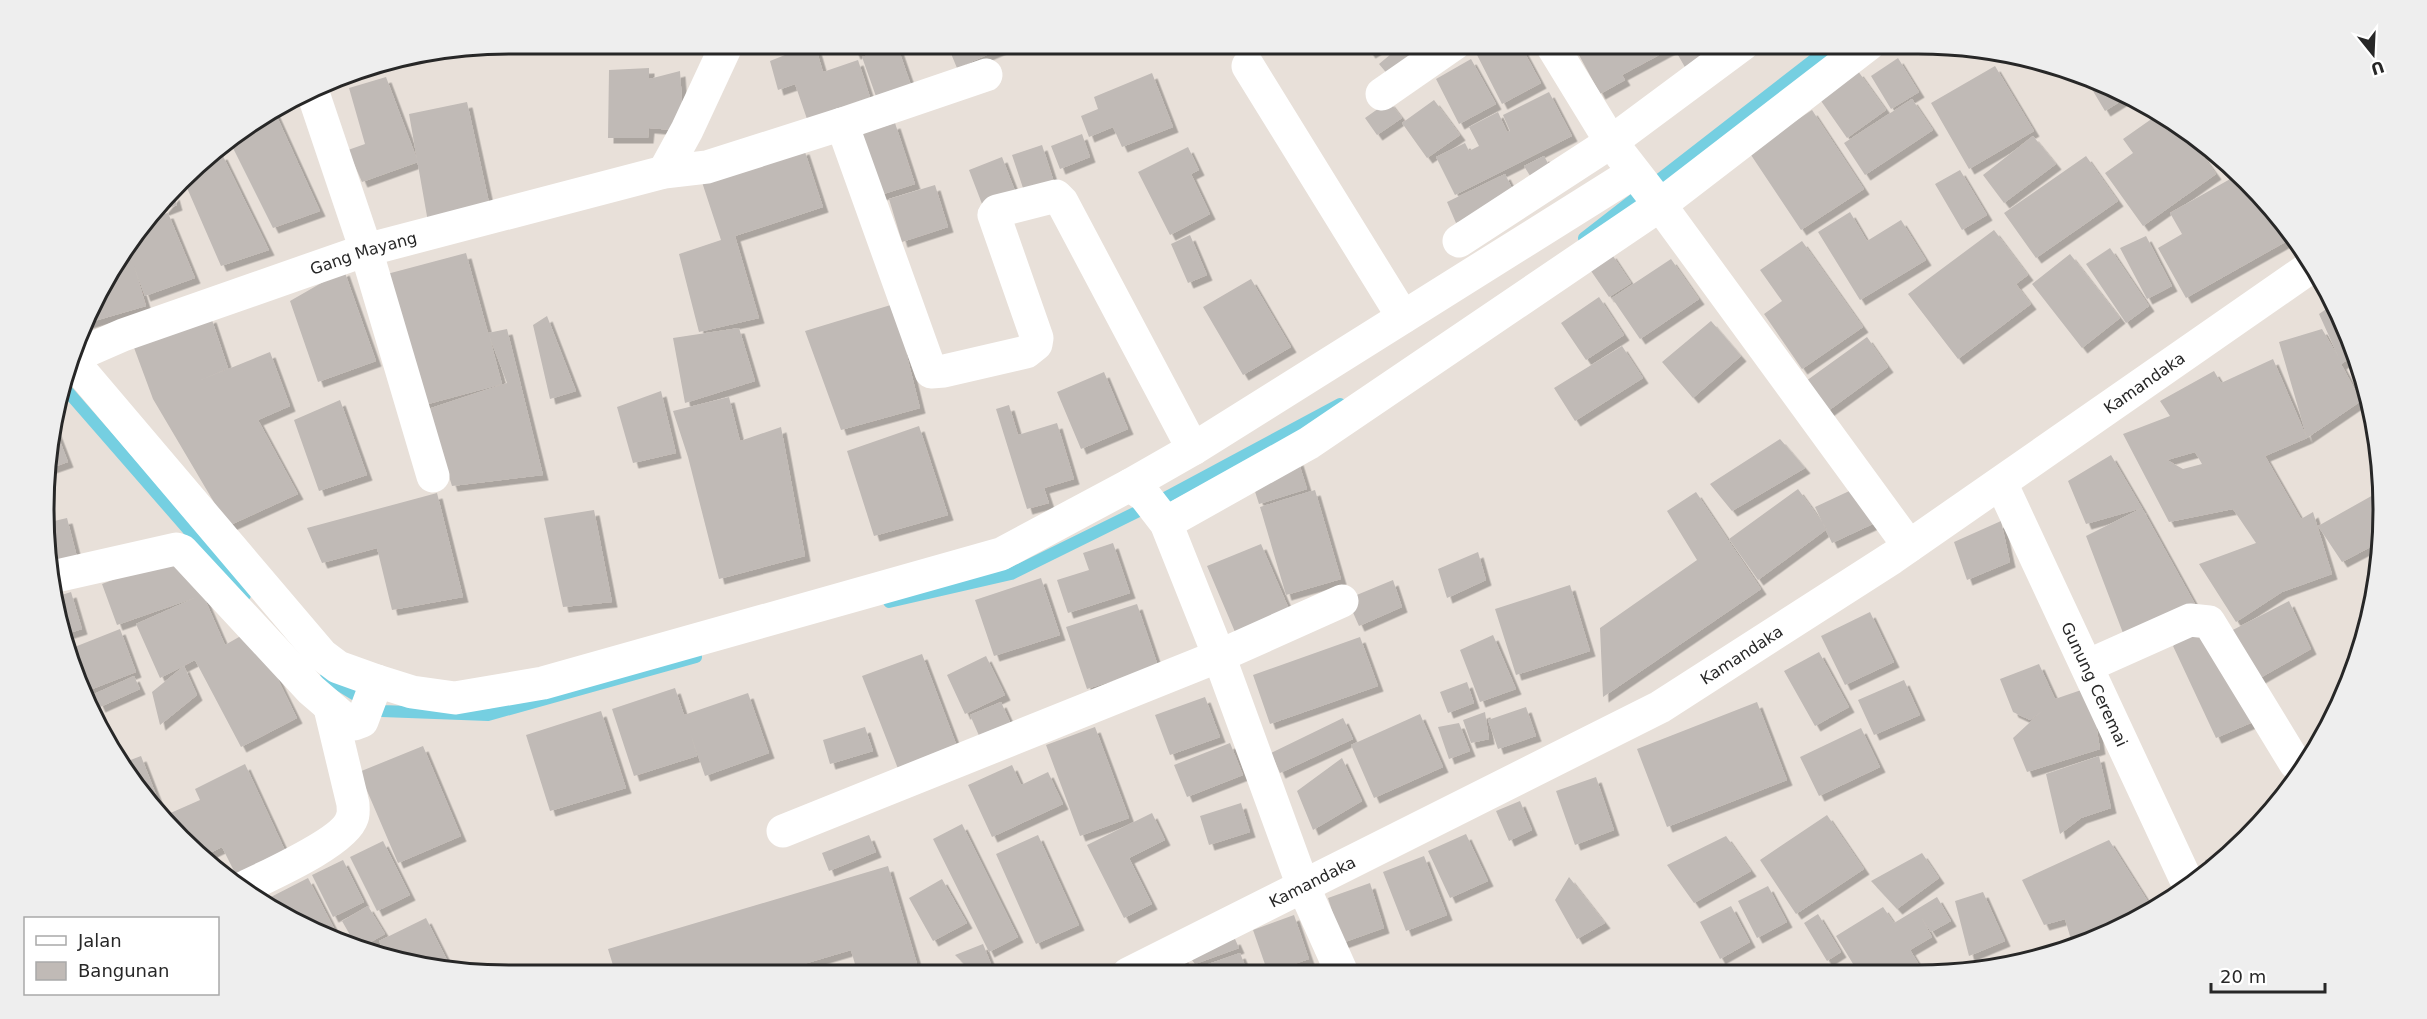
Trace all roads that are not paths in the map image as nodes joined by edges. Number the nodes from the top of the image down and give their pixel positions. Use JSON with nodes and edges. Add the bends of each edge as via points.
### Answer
{"nodes":[{"id":1,"x":722,"y":54,"type":"edge"},
{"id":2,"x":1440,"y":54,"type":"edge"},
{"id":3,"x":1557,"y":54,"type":"edge"},
{"id":4,"x":1730,"y":54,"type":"edge"},
{"id":5,"x":1854,"y":54,"type":"edge"},
{"id":6,"x":1248,"y":66,"type":"dead end"},
{"id":7,"x":986,"y":75,"type":"dead end"},
{"id":8,"x":1383,"y":94,"type":"dead end"},
{"id":9,"x":315,"y":98,"type":"edge"},
{"id":10,"x":842,"y":124,"type":"junction"},
{"id":11,"x":1611,"y":142,"type":"junction"},
{"id":12,"x":664,"y":172,"type":"junction"},
{"id":13,"x":1647,"y":189,"type":"junction"},
{"id":14,"x":1459,"y":241,"type":"dead end"},
{"id":15,"x":366,"y":250,"type":"junction"},
{"id":16,"x":2305,"y":271,"type":"edge"},
{"id":17,"x":1403,"y":317,"type":"junction"},
{"id":18,"x":82,"y":353,"type":"edge"},
{"id":19,"x":77,"y":368,"type":"edge"},
{"id":20,"x":1193,"y":449,"type":"junction"},
{"id":21,"x":433,"y":476,"type":"dead end"},
{"id":22,"x":2001,"y":483,"type":"junction"},
{"id":23,"x":1150,"y":505,"type":"junction"},
{"id":24,"x":1909,"y":546,"type":"junction"},
{"id":25,"x":59,"y":575,"type":"edge"},
{"id":26,"x":1342,"y":601,"type":"dead end"},
{"id":27,"x":1219,"y":656,"type":"junction"},
{"id":28,"x":2087,"y":666,"type":"junction"},
{"id":29,"x":372,"y":695,"type":"junction"},
{"id":30,"x":330,"y":708,"type":"junction"},
{"id":31,"x":2295,"y":763,"type":"dead end"},
{"id":32,"x":783,"y":831,"type":"dead end"},
{"id":33,"x":2185,"y":878,"type":"edge"},
{"id":34,"x":251,"y":884,"type":"edge"},
{"id":35,"x":1303,"y":886,"type":"junction"},
{"id":36,"x":1146,"y":965,"type":"edge"},
{"id":37,"x":1338,"y":965,"type":"edge"}],
"edges":[{"from":1,"to":12,"type":"street"},
{"from":2,"to":8,"type":"street"},
{"from":3,"to":11,"type":"street"},
{"from":4,"to":11,"type":"street"},
{"from":5,"to":13,"type":"street"},
{"from":6,"to":17,"type":"street"},
{"from":7,"to":10,"type":"street","name":"Gang Mayang"},
{"from":9,"to":15,"type":"street"},
{"from":10,"to":12,"type":"street","name":"Gang Mayang","via":[[707,167]]},
{"from":10,"to":20,"type":"street","via":[[931,372],[1026,352],[1036,344],[994,215],[1056,196]]},
{"from":11,"to":13,"type":"street"},
{"from":11,"to":14,"type":"street"},
{"from":12,"to":15,"type":"street","name":"Gang Mayang"},
{"from":13,"to":17,"type":"street"},
{"from":13,"to":23,"type":"street","via":[[1309,443]]},
{"from":13,"to":24,"type":"street"},
{"from":15,"to":18,"type":"street","name":"Gang Mayang","via":[[123,335]]},
{"from":15,"to":21,"type":"street"},
{"from":16,"to":22,"type":"street","name":"Kamandaka"},
{"from":17,"to":20,"type":"street"},
{"from":19,"to":29,"type":"street","via":[[322,655]]},
{"from":20,"to":23,"type":"street"},
{"from":22,"to":24,"type":"street","name":"Kamandaka"},
{"from":22,"to":28,"type":"street","name":"Gunung Ceremai"},
{"from":23,"to":27,"type":"street"},
{"from":23,"to":29,"type":"street","via":[[1001,554],[543,683],[455,698],[412,692]]},
{"from":24,"to":35,"type":"street","name":"Kamandaka","via":[[1660,707]]},
{"from":25,"to":30,"type":"street","via":[[169,549],[182,551]]},
{"from":26,"to":27,"type":"street"},
{"from":27,"to":32,"type":"street"},
{"from":27,"to":35,"type":"street"},
{"from":28,"to":31,"type":"street","via":[[2190,620],[2203,619],[2209,622]]},
{"from":28,"to":33,"type":"street","name":"Gunung Ceremai"},
{"from":29,"to":30,"type":"street","via":[[362,721],[354,724]]},
{"from":30,"to":34,"type":"street","via":[[353,804],[352,818],[346,829],[323,847]]},
{"from":35,"to":36,"type":"street","name":"Kamandaka"},
{"from":35,"to":37,"type":"street"}]}
